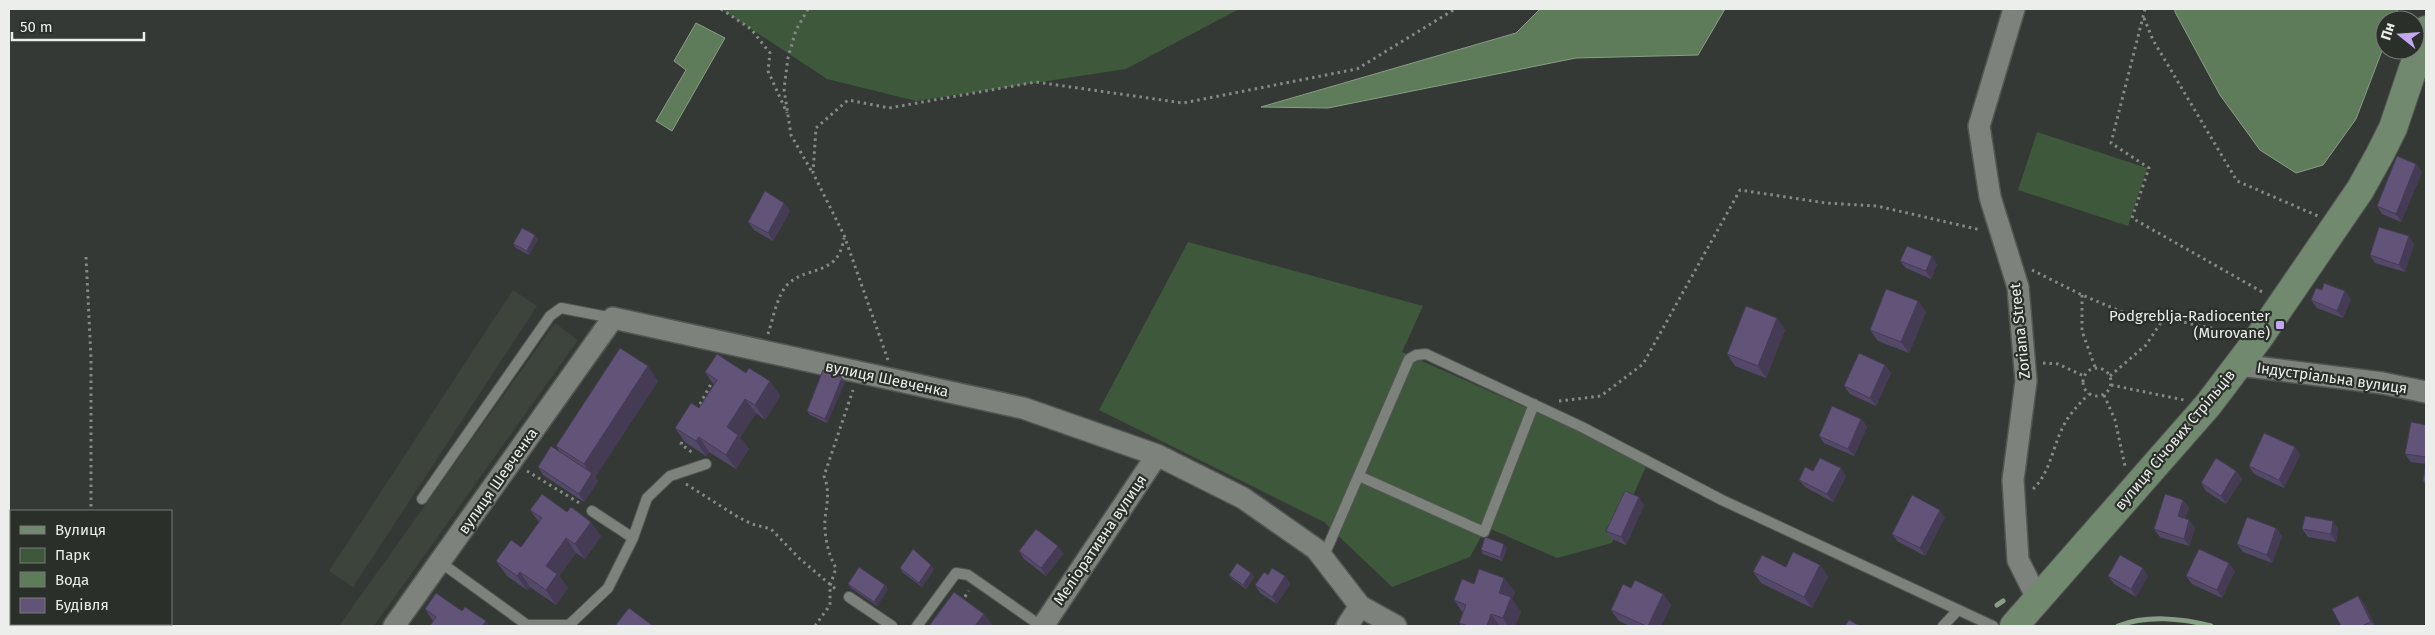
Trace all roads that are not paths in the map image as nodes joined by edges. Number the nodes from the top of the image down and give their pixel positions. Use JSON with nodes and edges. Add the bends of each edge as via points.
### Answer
{"nodes":[{"id":1,"x":2014,"y":9,"type":"edge"},
{"id":2,"x":2426,"y":30,"type":"edge"},
{"id":3,"x":613,"y":318,"type":"junction"},
{"id":4,"x":2239,"y":365,"type":"junction"},
{"id":5,"x":2426,"y":392,"type":"edge"},
{"id":6,"x":1534,"y":404,"type":"junction"},
{"id":7,"x":1157,"y":455,"type":"junction"},
{"id":8,"x":706,"y":464,"type":"road end"},
{"id":9,"x":1360,"y":476,"type":"junction"},
{"id":10,"x":422,"y":499,"type":"dead end"},
{"id":11,"x":592,"y":511,"type":"road end"},
{"id":12,"x":633,"y":538,"type":"junction"},
{"id":13,"x":1322,"y":558,"type":"junction"},
{"id":14,"x":440,"y":562,"type":"junction"},
{"id":15,"x":850,"y":597,"type":"road end"},
{"id":16,"x":2037,"y":598,"type":"junction"},
{"id":17,"x":1360,"y":606,"type":"junction"},
{"id":18,"x":1958,"y":610,"type":"junction"},
{"id":19,"x":394,"y":626,"type":"edge"},
{"id":20,"x":527,"y":626,"type":"edge"},
{"id":21,"x":570,"y":626,"type":"edge"},
{"id":22,"x":892,"y":626,"type":"edge"},
{"id":23,"x":917,"y":626,"type":"edge"},
{"id":24,"x":1042,"y":626,"type":"edge"},
{"id":25,"x":1347,"y":626,"type":"edge"},
{"id":26,"x":1396,"y":626,"type":"edge"},
{"id":27,"x":1943,"y":626,"type":"edge"},
{"id":28,"x":1993,"y":626,"type":"edge"},
{"id":29,"x":2014,"y":626,"type":"edge"}],
"edges":[{"from":1,"to":16,"type":"street","name":"Zoriana Street","via":[[1979,126],[1990,197],[2018,287],[2026,381],[2012,480],[2018,560]]},
{"from":2,"to":4,"type":"street","name":"вулиця Січових Стрільців","via":[[2393,128],[2360,190]]},
{"from":3,"to":7,"type":"street","name":"вулиця Шевченка","via":[[1023,408]]},
{"from":3,"to":10,"type":"lane","via":[[561,308],[550,316]]},
{"from":3,"to":14,"type":"street","name":"вулиця Шевченка"},
{"from":4,"to":5,"type":"street","name":"Індустріальна вулиця","via":[[2382,383]]},
{"from":4,"to":16,"type":"street","name":"вулиця Січових Стрільців","via":[[2208,406]]},
{"from":6,"to":9,"type":"lane","via":[[1426,354],[1416,355],[1409,360]]},
{"from":6,"to":9,"type":"lane","via":[[1484,532]]},
{"from":6,"to":18,"type":"lane","via":[[1722,500]]},
{"from":7,"to":13,"type":"street","name":"вулиця Шевченка","via":[[1243,498],[1316,549]]},
{"from":7,"to":24,"type":"street","name":"Меліоративна вулиця"},
{"from":8,"to":12,"type":"lane","via":[[670,476],[647,498]]},
{"from":9,"to":13,"type":"lane"},
{"from":11,"to":12,"type":"lane"},
{"from":12,"to":21,"type":"lane","via":[[608,588]]},
{"from":13,"to":17,"type":"street","name":"вулиця Шевченка"},
{"from":14,"to":19,"type":"street","name":"вулиця Шевченка"},
{"from":14,"to":20,"type":"lane"},
{"from":15,"to":22,"type":"lane"},
{"from":16,"to":29,"type":"street","name":"вулиця Січових Стрільців"},
{"from":17,"to":25,"type":"street"},
{"from":17,"to":26,"type":"street","name":"вулиця Шевченка"},
{"from":18,"to":27,"type":"lane"},
{"from":18,"to":28,"type":"lane"},
{"from":20,"to":21,"type":"lane"},
{"from":23,"to":24,"type":"lane","via":[[956,573],[968,575]]}]}
